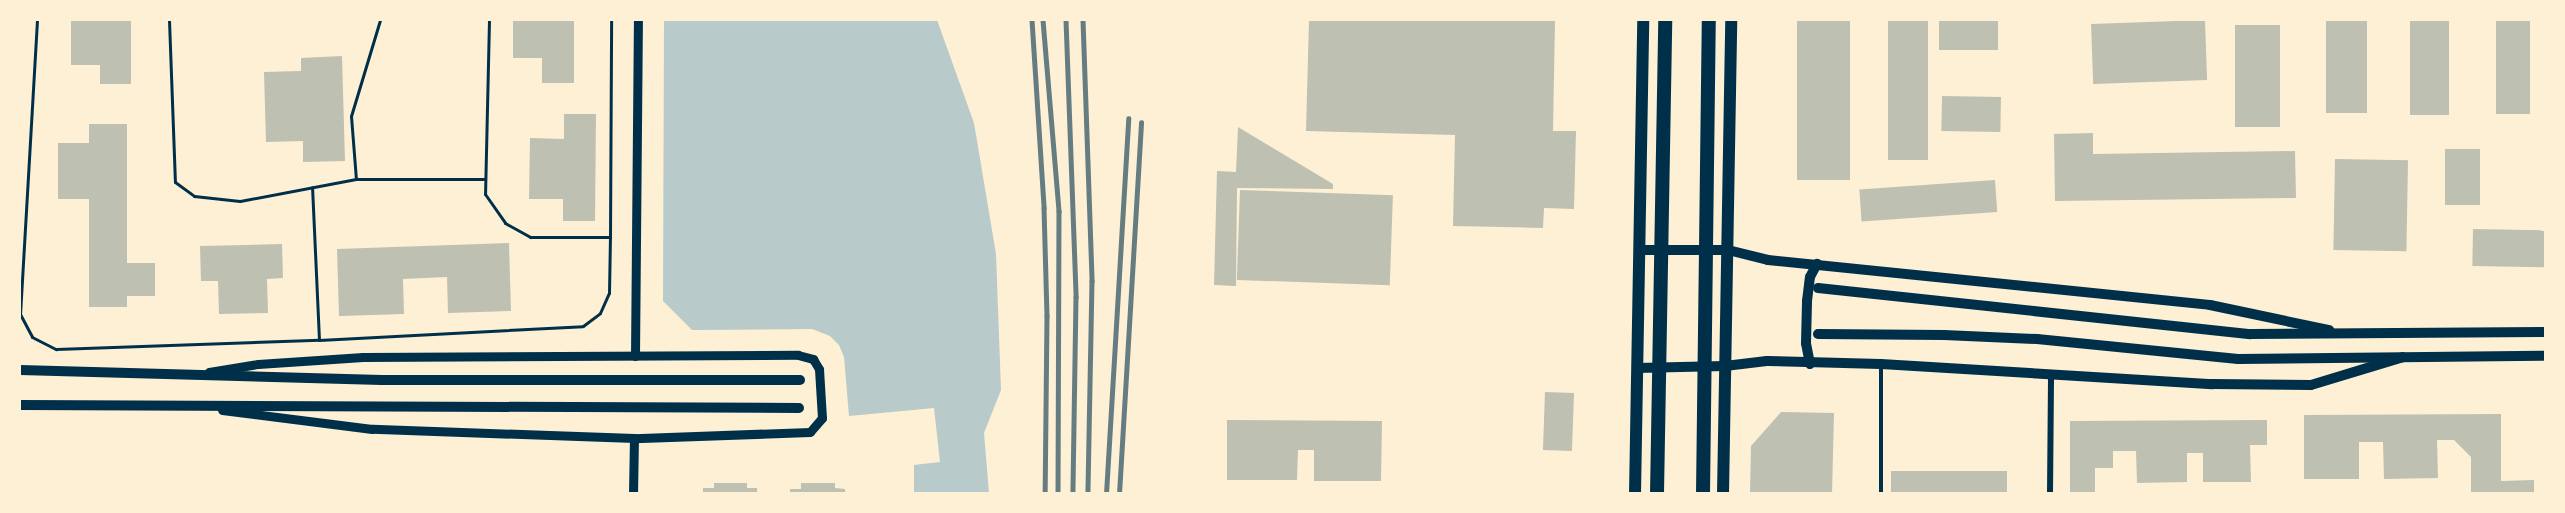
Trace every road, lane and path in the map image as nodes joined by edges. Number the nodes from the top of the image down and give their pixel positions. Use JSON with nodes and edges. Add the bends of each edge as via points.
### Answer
{"nodes":[{"id":1,"x":36,"y":20,"type":"edge"},
{"id":2,"x":169,"y":20,"type":"edge"},
{"id":3,"x":380,"y":20,"type":"edge"},
{"id":4,"x":489,"y":20,"type":"edge"},
{"id":5,"x":611,"y":20,"type":"edge"},
{"id":6,"x":638,"y":20,"type":"edge"},
{"id":7,"x":1643,"y":20,"type":"edge"},
{"id":8,"x":1665,"y":20,"type":"edge"},
{"id":9,"x":1709,"y":20,"type":"edge"},
{"id":10,"x":1731,"y":20,"type":"edge"},
{"id":11,"x":356,"y":179,"type":"junction"},
{"id":12,"x":485,"y":179,"type":"junction"},
{"id":13,"x":312,"y":187,"type":"junction"},
{"id":14,"x":610,"y":237,"type":"junction"},
{"id":15,"x":1639,"y":250,"type":"junction"},
{"id":16,"x":1728,"y":250,"type":"junction"},
{"id":17,"x":1817,"y":264,"type":"junction"},
{"id":18,"x":1818,"y":288,"type":"dead end"},
{"id":19,"x":2546,"y":333,"type":"edge"},
{"id":20,"x":1818,"y":334,"type":"dead end"},
{"id":21,"x":2349,"y":334,"type":"junction"},
{"id":22,"x":319,"y":340,"type":"junction"},
{"id":23,"x":635,"y":356,"type":"junction"},
{"id":24,"x":2546,"y":356,"type":"edge"},
{"id":25,"x":2403,"y":357,"type":"junction"},
{"id":26,"x":1810,"y":364,"type":"junction"},
{"id":27,"x":1881,"y":364,"type":"junction"},
{"id":28,"x":1725,"y":366,"type":"junction"},
{"id":29,"x":1637,"y":368,"type":"junction"},
{"id":30,"x":20,"y":370,"type":"edge"},
{"id":31,"x":2050,"y":372,"type":"junction"},
{"id":32,"x":184,"y":376,"type":"junction"},
{"id":33,"x":800,"y":380,"type":"dead end"},
{"id":34,"x":20,"y":405,"type":"edge"},
{"id":35,"x":184,"y":405,"type":"junction"},
{"id":36,"x":799,"y":408,"type":"dead end"},
{"id":37,"x":634,"y":438,"type":"junction"},
{"id":38,"x":633,"y":494,"type":"edge"},
{"id":39,"x":1635,"y":494,"type":"edge"},
{"id":40,"x":1657,"y":494,"type":"edge"},
{"id":41,"x":1703,"y":494,"type":"edge"},
{"id":42,"x":1723,"y":494,"type":"edge"},
{"id":43,"x":1881,"y":494,"type":"edge"},
{"id":44,"x":2050,"y":494,"type":"edge"}],
"edges":[{"from":1,"to":22,"type":"path","via":[[20,314],[32,337],[56,349]]},
{"from":2,"to":13,"type":"path","via":[[175,182],[194,196],[240,201]]},
{"from":3,"to":11,"type":"path","via":[[351,116]]},
{"from":4,"to":12,"type":"path"},
{"from":5,"to":14,"type":"path"},
{"from":6,"to":23,"type":"street"},
{"from":7,"to":15,"type":"main road"},
{"from":8,"to":40,"type":"highway"},
{"from":9,"to":41,"type":"highway"},
{"from":10,"to":16,"type":"main road"},
{"from":11,"to":12,"type":"path"},
{"from":11,"to":13,"type":"path"},
{"from":12,"to":14,"type":"path","via":[[485,194],[505,223],[530,237]]},
{"from":13,"to":22,"type":"path"},
{"from":14,"to":22,"type":"path","via":[[609,293],[600,313],[583,326]]},
{"from":15,"to":16,"type":"main road"},
{"from":15,"to":29,"type":"main road"},
{"from":16,"to":17,"type":"main road","via":[[1768,260]]},
{"from":16,"to":28,"type":"main road"},
{"from":17,"to":21,"type":"main road","via":[[2210,305]]},
{"from":17,"to":26,"type":"main road","via":[[1810,277],[1807,301]]},
{"from":18,"to":21,"type":"main road","via":[[2251,334]]},
{"from":19,"to":21,"type":"main road"},
{"from":20,"to":25,"type":"main road","via":[[2037,339],[2238,359]]},
{"from":23,"to":32,"type":"street","via":[[363,357],[258,364]]},
{"from":23,"to":37,"type":"street","via":[[798,355],[813,359],[819,369],[822,418],[810,432]]},
{"from":24,"to":25,"type":"main road"},
{"from":25,"to":31,"type":"main road","via":[[2311,385],[2212,384]]},
{"from":26,"to":27,"type":"main road"},
{"from":26,"to":28,"type":"main road","via":[[1767,361]]},
{"from":27,"to":31,"type":"main road"},
{"from":27,"to":43,"type":"lane"},
{"from":28,"to":29,"type":"main road"},
{"from":28,"to":42,"type":"main road"},
{"from":29,"to":39,"type":"main road"},
{"from":30,"to":32,"type":"main road"},
{"from":31,"to":44,"type":"street"},
{"from":32,"to":33,"type":"main road"},
{"from":34,"to":35,"type":"main road"},
{"from":35,"to":36,"type":"main road"},
{"from":35,"to":37,"type":"street","via":[[372,429]]},
{"from":37,"to":38,"type":"street"}]}
